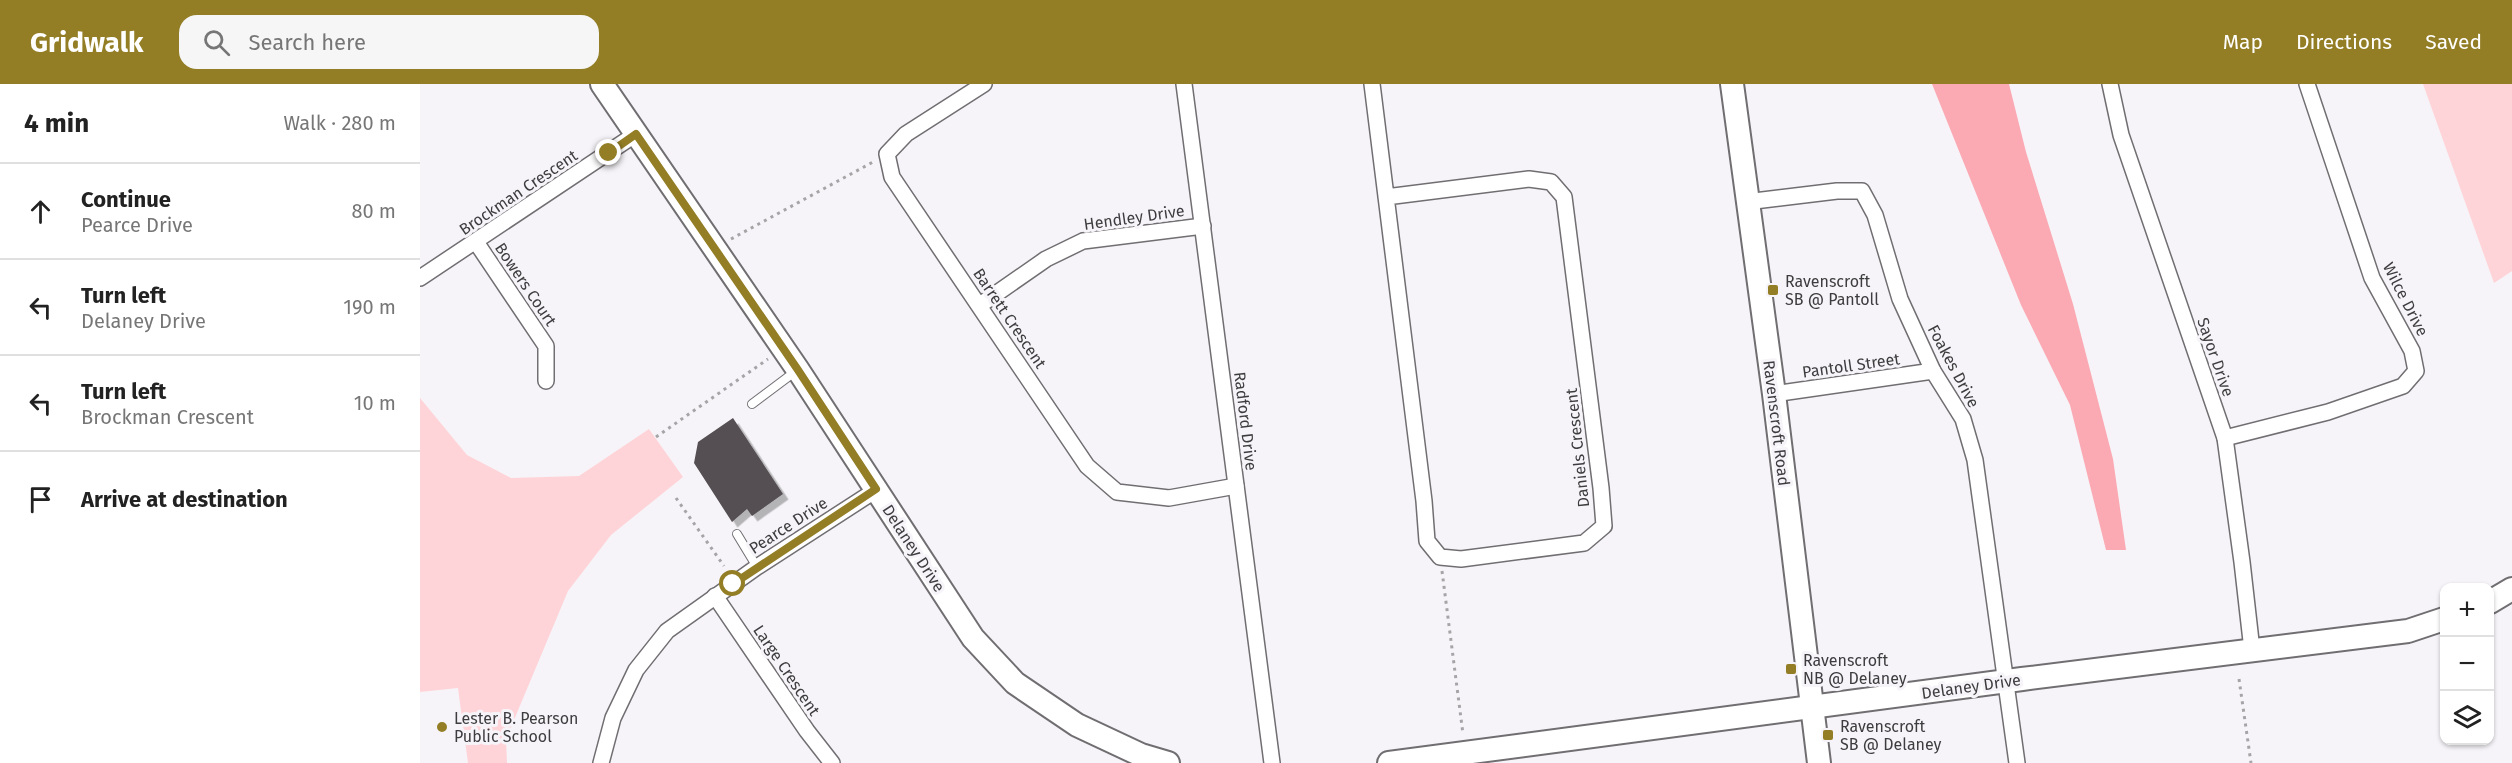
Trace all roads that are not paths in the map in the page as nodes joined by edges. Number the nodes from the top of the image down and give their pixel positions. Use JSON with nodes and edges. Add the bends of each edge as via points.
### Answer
{"nodes":[{"id":1,"x":602,"y":84,"type":"edge"},
{"id":2,"x":984,"y":84,"type":"edge"},
{"id":3,"x":1184,"y":84,"type":"edge"},
{"id":4,"x":1372,"y":84,"type":"edge"},
{"id":5,"x":1732,"y":84,"type":"edge"},
{"id":6,"x":2110,"y":84,"type":"edge"},
{"id":7,"x":2307,"y":84,"type":"edge"},
{"id":8,"x":636,"y":134,"type":"junction"},
{"id":9,"x":1386,"y":197,"type":"junction"},
{"id":10,"x":1746,"y":202,"type":"junction"},
{"id":11,"x":1203,"y":226,"type":"junction"},
{"id":12,"x":476,"y":242,"type":"junction"},
{"id":13,"x":420,"y":278,"type":"edge"},
{"id":14,"x":980,"y":305,"type":"junction"},
{"id":15,"x":798,"y":370,"type":"junction"},
{"id":16,"x":1933,"y":371,"type":"junction"},
{"id":17,"x":546,"y":381,"type":"dead end"},
{"id":18,"x":1773,"y":394,"type":"junction"},
{"id":19,"x":752,"y":404,"type":"dead end"},
{"id":20,"x":2225,"y":438,"type":"junction"},
{"id":21,"x":1236,"y":486,"type":"junction"},
{"id":22,"x":876,"y":489,"type":"junction"},
{"id":23,"x":736,"y":534,"type":"dead end"},
{"id":24,"x":757,"y":567,"type":"junction"},
{"id":25,"x":2512,"y":589,"type":"edge"},
{"id":26,"x":715,"y":596,"type":"junction"},
{"id":27,"x":2494,"y":600,"type":"edge"},
{"id":28,"x":2440,"y":621,"type":"edge"},
{"id":29,"x":2252,"y":650,"type":"junction"},
{"id":30,"x":2006,"y":681,"type":"junction"},
{"id":31,"x":1812,"y":707,"type":"junction"},
{"id":32,"x":601,"y":763,"type":"edge"},
{"id":33,"x":832,"y":763,"type":"edge"},
{"id":34,"x":1168,"y":763,"type":"edge"},
{"id":35,"x":1272,"y":763,"type":"edge"},
{"id":36,"x":1389,"y":763,"type":"edge"},
{"id":37,"x":1819,"y":763,"type":"edge"},
{"id":38,"x":2016,"y":763,"type":"edge"}],
"edges":[{"from":1,"to":8,"type":"street","name":"Delaney Drive"},
{"from":2,"to":14,"type":"street","name":"Barrett Crescent","via":[[906,134],[887,154],[892,177]]},
{"from":3,"to":11,"type":"street","name":"Radford Drive"},
{"from":4,"to":9,"type":"street"},
{"from":5,"to":10,"type":"street","name":"Ravenscroft Road"},
{"from":6,"to":20,"type":"street","name":"Sayor Drive","via":[[2121,135]]},
{"from":7,"to":20,"type":"street","name":"Wilce Drive","via":[[2372,278],[2412,351],[2416,371],[2403,386]]},
{"from":8,"to":12,"type":"street","name":"Brockman Crescent"},
{"from":8,"to":15,"type":"street","name":"Delaney Drive"},
{"from":9,"to":9,"type":"street","name":"Daniels Crescent","via":[[1427,541],[1440,557],[1461,559],[1584,543],[1604,526],[1564,197],[1551,182],[1529,178]]},
{"from":10,"to":16,"type":"street","name":"Foakes Drive","via":[[1837,190],[1862,191],[1875,215],[1900,299]]},
{"from":10,"to":18,"type":"street","name":"Ravenscroft Road"},
{"from":11,"to":14,"type":"street","name":"Hendley Drive","via":[[1083,241],[1046,259]]},
{"from":11,"to":21,"type":"street","name":"Radford Drive"},
{"from":12,"to":13,"type":"street","name":"Brockman Crescent"},
{"from":12,"to":17,"type":"street","name":"Bowers Court","via":[[546,346]]},
{"from":14,"to":21,"type":"street","name":"Barrett Crescent","via":[[1087,466],[1117,492],[1169,498]]},
{"from":15,"to":19,"type":"lane"},
{"from":15,"to":22,"type":"street","name":"Delaney Drive"},
{"from":16,"to":18,"type":"street","name":"Pantoll Street"},
{"from":16,"to":30,"type":"street","name":"Foakes Drive","via":[[1963,419],[1975,460]]},
{"from":18,"to":31,"type":"street","name":"Ravenscroft Road"},
{"from":20,"to":29,"type":"street","name":"Sayor Drive"},
{"from":21,"to":35,"type":"street","name":"Radford Drive"},
{"from":22,"to":24,"type":"street","name":"Pearce Drive"},
{"from":22,"to":34,"type":"street","name":"Delaney Drive","via":[[973,638],[1015,683],[1077,725],[1141,755]]},
{"from":23,"to":24,"type":"lane"},
{"from":24,"to":26,"type":"street","name":"Pearce Drive"},
{"from":25,"to":27,"type":"street"},
{"from":26,"to":32,"type":"street","name":"Pearce Drive","via":[[667,631],[636,670],[613,718]]},
{"from":26,"to":33,"type":"street","name":"Large Crescent"},
{"from":28,"to":29,"type":"street","name":"Delaney Drive","via":[[2408,631]]},
{"from":29,"to":30,"type":"street","name":"Delaney Drive"},
{"from":30,"to":31,"type":"street","name":"Delaney Drive"},
{"from":30,"to":38,"type":"street","name":"Foakes Drive"},
{"from":31,"to":36,"type":"street","name":"Delaney Drive"},
{"from":31,"to":37,"type":"street","name":"Ravenscroft Road"}]}
